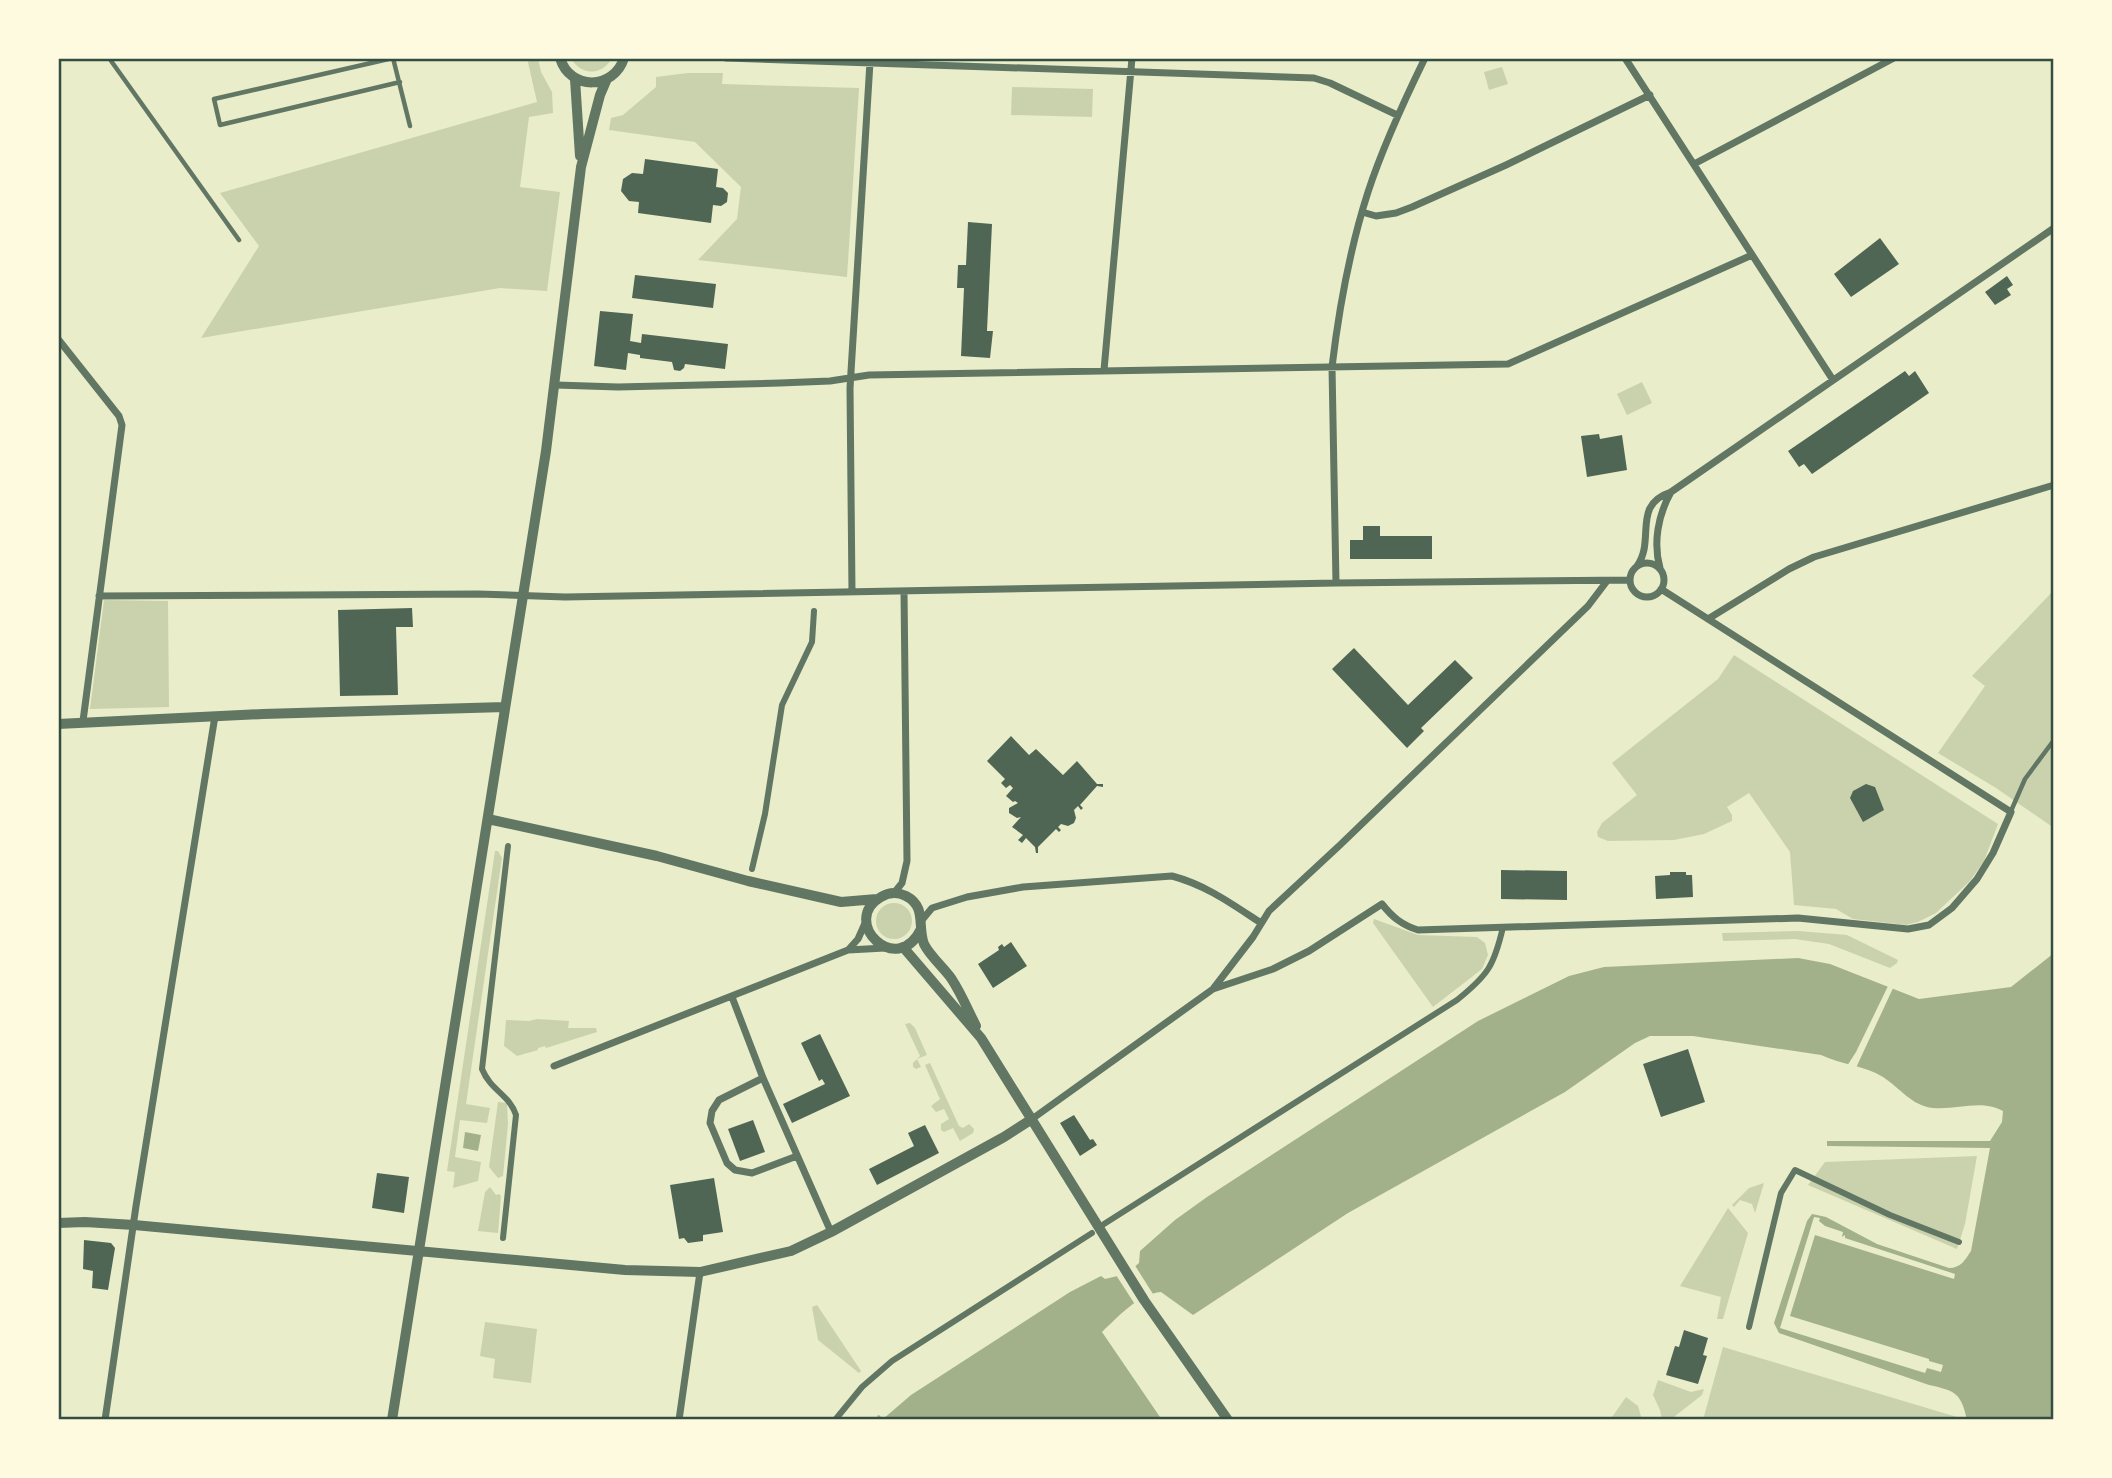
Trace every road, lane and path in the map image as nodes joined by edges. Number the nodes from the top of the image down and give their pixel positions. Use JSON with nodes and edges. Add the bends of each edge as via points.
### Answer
{"nodes":[{"id":1,"x":109,"y":58,"type":"edge"},
{"id":2,"x":560,"y":58,"type":"edge"},
{"id":3,"x":624,"y":58,"type":"edge"},
{"id":4,"x":726,"y":58,"type":"edge"},
{"id":5,"x":1132,"y":58,"type":"edge"},
{"id":6,"x":1425,"y":58,"type":"edge"},
{"id":7,"x":1625,"y":58,"type":"edge"},
{"id":8,"x":1894,"y":58,"type":"edge"},
{"id":9,"x":870,"y":62,"type":"junction"},
{"id":10,"x":1131,"y":72,"type":"junction"},
{"id":11,"x":575,"y":79,"type":"junction"},
{"id":12,"x":606,"y":81,"type":"junction"},
{"id":13,"x":400,"y":82,"type":"junction"},
{"id":14,"x":1650,"y":95,"type":"junction"},
{"id":15,"x":1397,"y":115,"type":"junction"},
{"id":16,"x":410,"y":126,"type":"dead end"},
{"id":17,"x":1694,"y":164,"type":"junction"},
{"id":18,"x":581,"y":167,"type":"junction"},
{"id":19,"x":1362,"y":212,"type":"junction"},
{"id":20,"x":2054,"y":228,"type":"edge"},
{"id":21,"x":239,"y":240,"type":"dead end"},
{"id":22,"x":1752,"y":255,"type":"junction"},
{"id":23,"x":58,"y":339,"type":"edge"},
{"id":24,"x":1332,"y":367,"type":"junction"},
{"id":25,"x":1104,"y":370,"type":"junction"},
{"id":26,"x":850,"y":378,"type":"junction"},
{"id":27,"x":1833,"y":380,"type":"junction"},
{"id":28,"x":556,"y":385,"type":"junction"},
{"id":29,"x":2054,"y":485,"type":"edge"},
{"id":30,"x":1671,"y":492,"type":"junction"},
{"id":31,"x":1637,"y":566,"type":"junction"},
{"id":32,"x":1660,"y":569,"type":"junction"},
{"id":33,"x":1630,"y":580,"type":"junction"},
{"id":34,"x":1607,"y":581,"type":"junction"},
{"id":35,"x":1336,"y":583,"type":"junction"},
{"id":36,"x":1661,"y":589,"type":"junction"},
{"id":37,"x":904,"y":591,"type":"junction"},
{"id":38,"x":852,"y":592,"type":"junction"},
{"id":39,"x":99,"y":596,"type":"junction"},
{"id":40,"x":523,"y":596,"type":"junction"},
{"id":41,"x":814,"y":611,"type":"dead end"},
{"id":42,"x":1707,"y":619,"type":"junction"},
{"id":43,"x":505,"y":706,"type":"junction"},
{"id":44,"x":215,"y":716,"type":"junction"},
{"id":45,"x":83,"y":721,"type":"junction"},
{"id":46,"x":58,"y":724,"type":"edge"},
{"id":47,"x":2054,"y":740,"type":"edge"},
{"id":48,"x":2011,"y":812,"type":"junction"},
{"id":49,"x":488,"y":818,"type":"junction"},
{"id":50,"x":508,"y":846,"type":"dead end"},
{"id":51,"x":752,"y":869,"type":"dead end"},
{"id":52,"x":894,"y":893,"type":"junction"},
{"id":53,"x":877,"y":899,"type":"junction"},
{"id":54,"x":866,"y":922,"type":"junction"},
{"id":55,"x":1261,"y":923,"type":"junction"},
{"id":56,"x":922,"y":925,"type":"junction"},
{"id":57,"x":1503,"y":927,"type":"junction"},
{"id":58,"x":903,"y":947,"type":"junction"},
{"id":59,"x":886,"y":948,"type":"junction"},
{"id":60,"x":848,"y":950,"type":"junction"},
{"id":61,"x":1213,"y":989,"type":"junction"},
{"id":62,"x":732,"y":997,"type":"junction"},
{"id":63,"x":981,"y":1038,"type":"junction"},
{"id":64,"x":554,"y":1066,"type":"dead end"},
{"id":65,"x":763,"y":1078,"type":"junction"},
{"id":66,"x":1032,"y":1119,"type":"junction"},
{"id":67,"x":797,"y":1156,"type":"junction"},
{"id":68,"x":58,"y":1223,"type":"edge"},
{"id":69,"x":1104,"y":1224,"type":"dead end"},
{"id":70,"x":134,"y":1225,"type":"junction"},
{"id":71,"x":831,"y":1232,"type":"junction"},
{"id":72,"x":1092,"y":1233,"type":"dead end"},
{"id":73,"x":503,"y":1238,"type":"dead end"},
{"id":74,"x":1959,"y":1242,"type":"dead end"},
{"id":75,"x":419,"y":1249,"type":"junction"},
{"id":76,"x":700,"y":1272,"type":"junction"},
{"id":77,"x":1749,"y":1327,"type":"dead end"},
{"id":78,"x":105,"y":1420,"type":"edge"},
{"id":79,"x":392,"y":1420,"type":"edge"},
{"id":80,"x":679,"y":1420,"type":"edge"},
{"id":81,"x":835,"y":1420,"type":"edge"},
{"id":82,"x":1228,"y":1420,"type":"edge"}],
"edges":[{"from":1,"to":21,"type":"lane"},
{"from":2,"to":11,"type":"street"},
{"from":3,"to":12,"type":"street","via":[[616,74]]},
{"from":4,"to":9,"type":"street"},
{"from":5,"to":10,"type":"street"},
{"from":6,"to":15,"type":"street"},
{"from":7,"to":14,"type":"street"},
{"from":8,"to":17,"type":"street"},
{"from":9,"to":10,"type":"street"},
{"from":9,"to":26,"type":"street"},
{"from":10,"to":15,"type":"street","via":[[1323,79]]},
{"from":10,"to":25,"type":"street"},
{"from":11,"to":12,"type":"street"},
{"from":11,"to":18,"type":"street"},
{"from":12,"to":18,"type":"street"},
{"from":13,"to":13,"type":"lane","via":[[393,58],[214,99],[220,125]]},
{"from":13,"to":16,"type":"lane"},
{"from":14,"to":17,"type":"street"},
{"from":14,"to":19,"type":"street","via":[[1412,207],[1376,216]]},
{"from":15,"to":19,"type":"street"},
{"from":17,"to":22,"type":"street"},
{"from":18,"to":28,"type":"street"},
{"from":19,"to":24,"type":"street","via":[[1345,281]]},
{"from":20,"to":27,"type":"street"},
{"from":22,"to":24,"type":"street","via":[[1508,364]]},
{"from":22,"to":27,"type":"street"},
{"from":23,"to":39,"type":"street","via":[[120,416],[122,425]]},
{"from":24,"to":25,"type":"street"},
{"from":24,"to":35,"type":"street"},
{"from":25,"to":26,"type":"street"},
{"from":26,"to":28,"type":"street"},
{"from":26,"to":38,"type":"street"},
{"from":27,"to":30,"type":"street"},
{"from":28,"to":40,"type":"street"},
{"from":29,"to":42,"type":"street","via":[[1814,557]]},
{"from":30,"to":31,"type":"street","via":[[1649,508],[1643,557]]},
{"from":30,"to":32,"type":"street","via":[[1659,520]]},
{"from":31,"to":32,"type":"street","via":[[1646,563]]},
{"from":31,"to":33,"type":"street"},
{"from":32,"to":36,"type":"street"},
{"from":33,"to":34,"type":"street"},
{"from":33,"to":36,"type":"street","via":[[1642,596],[1653,596]]},
{"from":34,"to":35,"type":"street"},
{"from":34,"to":55,"type":"street","via":[[1588,606]]},
{"from":35,"to":37,"type":"street"},
{"from":36,"to":42,"type":"street"},
{"from":37,"to":38,"type":"street"},
{"from":37,"to":52,"type":"street","via":[[906,861],[902,883]]},
{"from":38,"to":40,"type":"street"},
{"from":39,"to":40,"type":"street"},
{"from":39,"to":45,"type":"street"},
{"from":40,"to":43,"type":"street"},
{"from":41,"to":51,"type":"street","via":[[812,642],[782,705]]},
{"from":42,"to":48,"type":"street"},
{"from":43,"to":44,"type":"street"},
{"from":43,"to":49,"type":"street"},
{"from":44,"to":45,"type":"street"},
{"from":44,"to":70,"type":"street"},
{"from":45,"to":46,"type":"street"},
{"from":47,"to":48,"type":"lane","via":[[2025,779]]},
{"from":48,"to":57,"type":"street","via":[[1977,879],[1952,908],[1929,925],[1908,929],[1798,918]]},
{"from":49,"to":53,"type":"street","via":[[841,902]]},
{"from":49,"to":75,"type":"street"},
{"from":50,"to":73,"type":"street","via":[[482,1069],[487,1083],[507,1098],[516,1115]]},
{"from":52,"to":53,"type":"street"},
{"from":52,"to":56,"type":"street","via":[[910,898],[921,912]]},
{"from":53,"to":54,"type":"street"},
{"from":54,"to":59,"type":"street","via":[[872,938]]},
{"from":54,"to":60,"type":"street"},
{"from":55,"to":56,"type":"street","via":[[1216,893],[1172,876],[1023,887],[967,897],[932,908]]},
{"from":55,"to":61,"type":"street"},
{"from":56,"to":58,"type":"street","via":[[917,937]]},
{"from":56,"to":63,"type":"street","via":[[925,945],[952,980]]},
{"from":57,"to":61,"type":"street","via":[[1418,930],[1390,915],[1382,904],[1309,951]]},
{"from":57,"to":69,"type":"street","via":[[1490,969],[1457,1000]]},
{"from":58,"to":59,"type":"street"},
{"from":58,"to":63,"type":"street"},
{"from":59,"to":60,"type":"street"},
{"from":60,"to":62,"type":"street"},
{"from":61,"to":66,"type":"street"},
{"from":62,"to":64,"type":"street"},
{"from":62,"to":65,"type":"street"},
{"from":63,"to":66,"type":"street"},
{"from":65,"to":67,"type":"street"},
{"from":65,"to":67,"type":"street","via":[[714,1105],[710,1123],[727,1163],[735,1170],[752,1173]]},
{"from":66,"to":71,"type":"street"},
{"from":66,"to":82,"type":"street","via":[[1144,1300]]},
{"from":67,"to":71,"type":"street"},
{"from":68,"to":70,"type":"street"},
{"from":70,"to":75,"type":"street"},
{"from":70,"to":78,"type":"street"},
{"from":71,"to":76,"type":"street","via":[[791,1251]]},
{"from":72,"to":81,"type":"street","via":[[892,1361],[862,1387]]},
{"from":74,"to":77,"type":"street","via":[[1795,1170],[1781,1193]]},
{"from":75,"to":76,"type":"street","via":[[625,1270]]},
{"from":75,"to":79,"type":"street"},
{"from":76,"to":80,"type":"street"}]}
